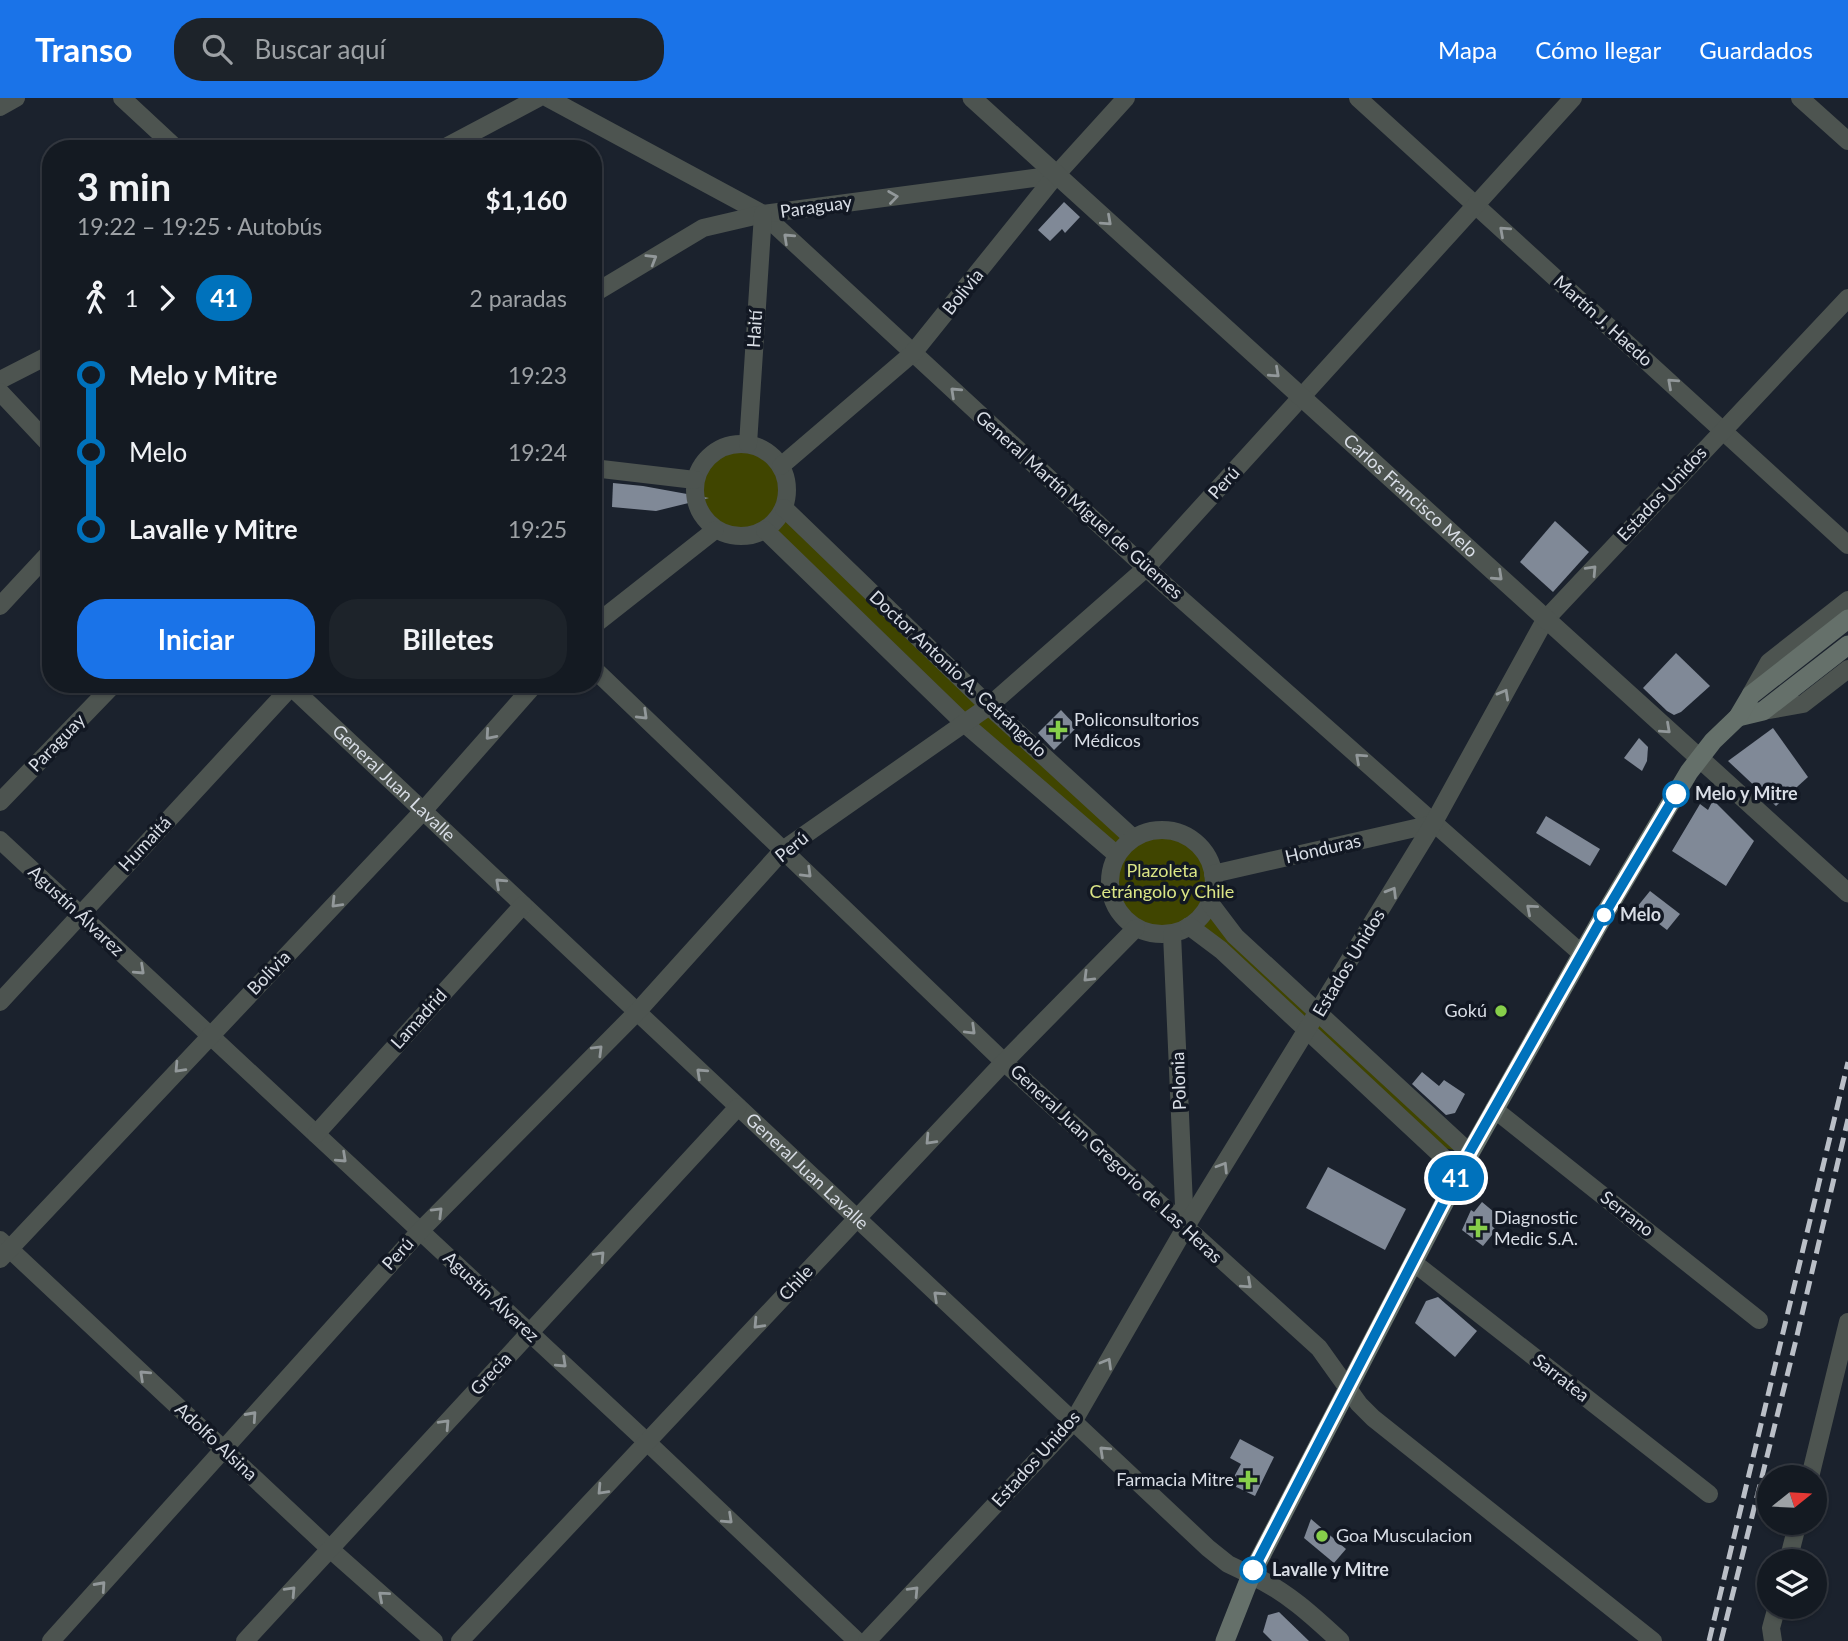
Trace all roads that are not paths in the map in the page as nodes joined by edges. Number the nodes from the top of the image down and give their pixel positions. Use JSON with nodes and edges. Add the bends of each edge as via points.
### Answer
{"nodes":[{"id":1,"x":16,"y":98,"type":"edge"},
{"id":2,"x":122,"y":98,"type":"edge"},
{"id":3,"x":538,"y":98,"type":"edge"},
{"id":4,"x":548,"y":98,"type":"edge"},
{"id":5,"x":972,"y":98,"type":"edge"},
{"id":6,"x":1126,"y":98,"type":"edge"},
{"id":7,"x":1357,"y":98,"type":"edge"},
{"id":8,"x":1573,"y":98,"type":"edge"},
{"id":9,"x":1800,"y":98,"type":"edge"},
{"id":10,"x":0,"y":107,"type":"edge"},
{"id":11,"x":167,"y":140,"type":"edge"},
{"id":12,"x":459,"y":140,"type":"edge"},
{"id":13,"x":1848,"y":141,"type":"edge"},
{"id":14,"x":1056,"y":175,"type":"junction"},
{"id":15,"x":1476,"y":205,"type":"junction"},
{"id":16,"x":763,"y":215,"type":"junction"},
{"id":17,"x":602,"y":289,"type":"edge"},
{"id":18,"x":1848,"y":298,"type":"edge"},
{"id":19,"x":914,"y":353,"type":"junction"},
{"id":20,"x":42,"y":359,"type":"edge"},
{"id":21,"x":0,"y":380,"type":"edge"},
{"id":22,"x":0,"y":392,"type":"edge"},
{"id":23,"x":1302,"y":397,"type":"junction"},
{"id":24,"x":1723,"y":429,"type":"junction"},
{"id":25,"x":42,"y":436,"type":"edge"},
{"id":26,"x":748,"y":444,"type":"junction"},
{"id":27,"x":780,"y":466,"type":"junction"},
{"id":28,"x":602,"y":469,"type":"edge"},
{"id":29,"x":695,"y":480,"type":"junction"},
{"id":30,"x":784,"y":508,"type":"junction"},
{"id":31,"x":715,"y":530,"type":"junction"},
{"id":32,"x":765,"y":530,"type":"junction"},
{"id":33,"x":1848,"y":545,"type":"edge"},
{"id":34,"x":42,"y":561,"type":"edge"},
{"id":35,"x":1146,"y":568,"type":"junction"},
{"id":36,"x":1848,"y":600,"type":"edge"},
{"id":37,"x":0,"y":606,"type":"edge"},
{"id":38,"x":602,"y":619,"type":"edge"},
{"id":39,"x":1848,"y":619,"type":"edge"},
{"id":40,"x":1545,"y":620,"type":"junction"},
{"id":41,"x":1848,"y":645,"type":"edge"},
{"id":42,"x":1848,"y":669,"type":"edge"},
{"id":43,"x":602,"y":677,"type":"edge"},
{"id":44,"x":105,"y":693,"type":"edge"},
{"id":45,"x":283,"y":693,"type":"edge"},
{"id":46,"x":298,"y":693,"type":"edge"},
{"id":47,"x":527,"y":693,"type":"edge"},
{"id":48,"x":1751,"y":695,"type":"junction"},
{"id":49,"x":989,"y":706,"type":"junction"},
{"id":50,"x":1763,"y":710,"type":"junction"},
{"id":51,"x":1738,"y":717,"type":"junction"},
{"id":52,"x":965,"y":724,"type":"junction"},
{"id":53,"x":1699,"y":758,"type":"junction"},
{"id":54,"x":0,"y":802,"type":"edge"},
{"id":55,"x":423,"y":811,"type":"junction"},
{"id":56,"x":1433,"y":824,"type":"junction"},
{"id":57,"x":1133,"y":838,"type":"junction"},
{"id":58,"x":0,"y":840,"type":"edge"},
{"id":59,"x":783,"y":850,"type":"junction"},
{"id":60,"x":1117,"y":855,"type":"junction"},
{"id":61,"x":1213,"y":874,"type":"junction"},
{"id":62,"x":1848,"y":893,"type":"edge"},
{"id":63,"x":1210,"y":903,"type":"junction"},
{"id":64,"x":523,"y":905,"type":"junction"},
{"id":65,"x":80,"y":915,"type":"junction"},
{"id":66,"x":1136,"y":928,"type":"junction"},
{"id":67,"x":1180,"y":930,"type":"junction"},
{"id":68,"x":1582,"y":954,"type":"junction"},
{"id":69,"x":0,"y":1002,"type":"edge"},
{"id":70,"x":637,"y":1012,"type":"junction"},
{"id":71,"x":1319,"y":1013,"type":"junction"},
{"id":72,"x":1307,"y":1030,"type":"junction"},
{"id":73,"x":210,"y":1035,"type":"junction"},
{"id":74,"x":1004,"y":1062,"type":"junction"},
{"id":75,"x":738,"y":1107,"type":"junction"},
{"id":76,"x":1494,"y":1109,"type":"junction"},
{"id":77,"x":316,"y":1134,"type":"junction"},
{"id":78,"x":1469,"y":1153,"type":"junction"},
{"id":79,"x":1459,"y":1172,"type":"junction"},
{"id":80,"x":857,"y":1219,"type":"junction"},
{"id":81,"x":1185,"y":1228,"type":"junction"},
{"id":82,"x":420,"y":1231,"type":"junction"},
{"id":83,"x":3,"y":1249,"type":"edge"},
{"id":84,"x":1413,"y":1262,"type":"junction"},
{"id":85,"x":1759,"y":1320,"type":"dead end"},
{"id":86,"x":1848,"y":1322,"type":"edge"},
{"id":87,"x":530,"y":1333,"type":"junction"},
{"id":88,"x":1347,"y":1388,"type":"junction"},
{"id":89,"x":1073,"y":1422,"type":"junction"},
{"id":90,"x":647,"y":1442,"type":"junction"},
{"id":91,"x":223,"y":1449,"type":"junction"},
{"id":92,"x":1813,"y":1465,"type":"edge"},
{"id":93,"x":1709,"y":1494,"type":"dead end"},
{"id":94,"x":330,"y":1549,"type":"junction"},
{"id":95,"x":1251,"y":1575,"type":"junction"},
{"id":96,"x":1774,"y":1619,"type":"edge"},
{"id":97,"x":51,"y":1641,"type":"edge"},
{"id":98,"x":245,"y":1641,"type":"edge"},
{"id":99,"x":434,"y":1641,"type":"edge"},
{"id":100,"x":460,"y":1641,"type":"edge"},
{"id":101,"x":857,"y":1641,"type":"edge"},
{"id":102,"x":867,"y":1641,"type":"edge"},
{"id":103,"x":1226,"y":1641,"type":"edge"},
{"id":104,"x":1340,"y":1641,"type":"edge"},
{"id":105,"x":1653,"y":1641,"type":"edge"},
{"id":106,"x":1773,"y":1641,"type":"edge"}],
"edges":[{"from":1,"to":10,"type":"street"},
{"from":2,"to":11,"type":"street"},
{"from":3,"to":12,"type":"street"},
{"from":4,"to":16,"type":"street","name":"General Martín Miguel de Güemes"},
{"from":5,"to":14,"type":"street","name":"Carlos Francisco Melo"},
{"from":6,"to":14,"type":"street","name":"Bolivia"},
{"from":7,"to":15,"type":"street","name":"Martín J. Haedo"},
{"from":8,"to":15,"type":"street","name":"Perú"},
{"from":9,"to":13,"type":"street"},
{"from":16,"to":14,"type":"street","name":"Paraguay","one_way":true},
{"from":14,"to":19,"type":"street","name":"Bolivia"},
{"from":14,"to":23,"type":"street","name":"Carlos Francisco Melo","one_way":true},
{"from":15,"to":23,"type":"street","name":"Perú"},
{"from":24,"to":15,"type":"street","name":"Martín J. Haedo","one_way":true},
{"from":17,"to":16,"type":"street","name":"Paraguay","one_way":true,"via":[[703,228]]},
{"from":19,"to":16,"type":"street","name":"General Martín Miguel de Güemes","one_way":true},
{"from":16,"to":26,"type":"street","name":"Haití"},
{"from":18,"to":24,"type":"street","name":"Estados Unidos"},
{"from":19,"to":27,"type":"street","name":"Bolivia"},
{"from":35,"to":19,"type":"street","name":"General Martín Miguel de Güemes","one_way":true},
{"from":20,"to":21,"type":"street"},
{"from":22,"to":25,"type":"street"},
{"from":23,"to":35,"type":"street","name":"Perú"},
{"from":23,"to":40,"type":"street","name":"Carlos Francisco Melo","one_way":true},
{"from":24,"to":33,"type":"street","name":"Martín J. Haedo"},
{"from":40,"to":24,"type":"street","name":"Estados Unidos","one_way":true},
{"from":26,"to":27,"type":"street","via":[[772,455]]},
{"from":26,"to":29,"type":"street","via":[[720,448],[700,467]]},
{"from":27,"to":30,"type":"street","via":[[786,480]]},
{"from":28,"to":29,"type":"street"},
{"from":29,"to":31,"type":"street","via":[[698,508]]},
{"from":30,"to":32,"type":"street"},
{"from":30,"to":49,"type":"street","name":"Doctor Antonio A. Cetrángolo"},
{"from":31,"to":32,"type":"street","via":[[740,537]]},
{"from":31,"to":38,"type":"street"},
{"from":32,"to":52,"type":"street","name":"Doctor Antonio A. Cetrángolo"},
{"from":34,"to":37,"type":"street"},
{"from":35,"to":49,"type":"street","name":"Perú"},
{"from":56,"to":35,"type":"street","name":"General Martín Miguel de Güemes","one_way":true},
{"from":36,"to":48,"type":"street","via":[[1769,662]]},
{"from":39,"to":48,"type":"main road"},
{"from":40,"to":53,"type":"street","name":"Carlos Francisco Melo","one_way":true},
{"from":56,"to":40,"type":"street","name":"Estados Unidos","one_way":true},
{"from":41,"to":50,"type":"main road"},
{"from":42,"to":50,"type":"street","via":[[1803,704]]},
{"from":43,"to":59,"type":"street","name":"General Juan Gregorio de Las Heras","one_way":true},
{"from":44,"to":54,"type":"street","name":"Paraguay"},
{"from":45,"to":65,"type":"street","name":"Humaitá"},
{"from":46,"to":55,"type":"street","name":"General Juan Lavalle"},
{"from":47,"to":55,"type":"street","name":"Bolivia","one_way":true},
{"from":48,"to":51,"type":"main road"},
{"from":49,"to":52,"type":"street","name":"Perú"},
{"from":49,"to":57,"type":"street","name":"Doctor Antonio A. Cetrángolo"},
{"from":50,"to":51,"type":"main road"},
{"from":51,"to":53,"type":"main road"},
{"from":52,"to":59,"type":"street","name":"Perú"},
{"from":52,"to":60,"type":"street","name":"Doctor Antonio A. Cetrángolo"},
{"from":53,"to":62,"type":"street","name":"Carlos Francisco Melo"},
{"from":53,"to":68,"type":"main road"},
{"from":64,"to":55,"type":"street","name":"General Juan Lavalle","one_way":true},
{"from":55,"to":73,"type":"street","name":"Bolivia","one_way":true},
{"from":56,"to":61,"type":"street","name":"Honduras"},
{"from":68,"to":56,"type":"street","name":"General Martín Miguel de Güemes","one_way":true},
{"from":71,"to":56,"type":"street","name":"Estados Unidos","one_way":true},
{"from":57,"to":60,"type":"street"},
{"from":57,"to":61,"type":"street","via":[[1157,831],[1181,834],[1207,855]]},
{"from":58,"to":65,"type":"street","name":"Agustín Álvarez"},
{"from":59,"to":70,"type":"street","name":"Perú"},
{"from":59,"to":74,"type":"street","name":"General Juan Gregorio de Las Heras","one_way":true},
{"from":60,"to":66,"type":"street","via":[[1110,887],[1123,918]]},
{"from":61,"to":63,"type":"street"},
{"from":63,"to":67,"type":"street","via":[[1201,917]]},
{"from":63,"to":71,"type":"street","via":[[1236,936]]},
{"from":64,"to":70,"type":"street","name":"General Juan Lavalle"},
{"from":64,"to":77,"type":"street","name":"Lamadrid"},
{"from":65,"to":69,"type":"street","name":"Humaitá"},
{"from":65,"to":73,"type":"street","name":"Agustín Álvarez","one_way":true},
{"from":66,"to":67,"type":"street","via":[[1148,933]]},
{"from":66,"to":74,"type":"street","name":"Chile","one_way":true},
{"from":67,"to":72,"type":"street","via":[[1221,950]]},
{"from":67,"to":81,"type":"street","name":"Polonia"},
{"from":68,"to":76,"type":"main road"},
{"from":75,"to":70,"type":"street","name":"General Juan Lavalle","one_way":true},
{"from":82,"to":70,"type":"street","name":"Perú","one_way":true},
{"from":71,"to":72,"type":"street","name":"Estados Unidos"},
{"from":71,"to":78,"type":"street"},
{"from":72,"to":79,"type":"street"},
{"from":81,"to":72,"type":"street","name":"Estados Unidos","one_way":true},
{"from":73,"to":77,"type":"street","name":"Agustín Álvarez"},
{"from":73,"to":83,"type":"street","name":"Bolivia","one_way":true},
{"from":74,"to":80,"type":"street","name":"Chile","one_way":true},
{"from":74,"to":81,"type":"street","name":"General Juan Gregorio de Las Heras"},
{"from":75,"to":80,"type":"street","name":"General Juan Lavalle"},
{"from":87,"to":75,"type":"street","name":"Grecia","one_way":true},
{"from":76,"to":78,"type":"main road"},
{"from":76,"to":85,"type":"street","name":"Serrano"},
{"from":77,"to":82,"type":"street","name":"Agustín Álvarez","one_way":true},
{"from":78,"to":79,"type":"main road"},
{"from":79,"to":84,"type":"main road"},
{"from":89,"to":80,"type":"street","name":"General Juan Lavalle","one_way":true},
{"from":80,"to":90,"type":"street","name":"Chile","one_way":true},
{"from":81,"to":88,"type":"street","name":"General Juan Gregorio de Las Heras","one_way":true,"via":[[1319,1348]]},
{"from":89,"to":81,"type":"street","name":"Estados Unidos","one_way":true},
{"from":82,"to":87,"type":"street","name":"Agustín Álvarez"},
{"from":91,"to":82,"type":"street","name":"Perú","one_way":true},
{"from":91,"to":83,"type":"street","name":"Adolfo Alsina","one_way":true},
{"from":84,"to":88,"type":"main road"},
{"from":84,"to":93,"type":"street","name":"Sarratea"},
{"from":86,"to":92,"type":"street"},
{"from":87,"to":90,"type":"street","name":"Agustín Álvarez","one_way":true},
{"from":94,"to":87,"type":"street","name":"Grecia","one_way":true},
{"from":88,"to":95,"type":"main road"},
{"from":88,"to":105,"type":"street","name":"General Juan Gregorio de Las Heras","via":[[1373,1418]]},
{"from":95,"to":89,"type":"street","name":"General Juan Lavalle","one_way":true,"via":[[1208,1548]]},
{"from":102,"to":89,"type":"street","name":"Estados Unidos","one_way":true},
{"from":90,"to":100,"type":"street","name":"Chile","one_way":true},
{"from":90,"to":101,"type":"street","name":"Agustín Álvarez","one_way":true},
{"from":91,"to":94,"type":"street","name":"Adolfo Alsina"},
{"from":97,"to":91,"type":"street","name":"Perú","one_way":true},
{"from":98,"to":94,"type":"street","name":"Grecia","one_way":true},
{"from":99,"to":94,"type":"street","name":"Adolfo Alsina","one_way":true},
{"from":95,"to":103,"type":"main road"},
{"from":95,"to":104,"type":"street","name":"General Juan Lavalle","via":[[1298,1601]]},
{"from":96,"to":106,"type":"street"}]}
